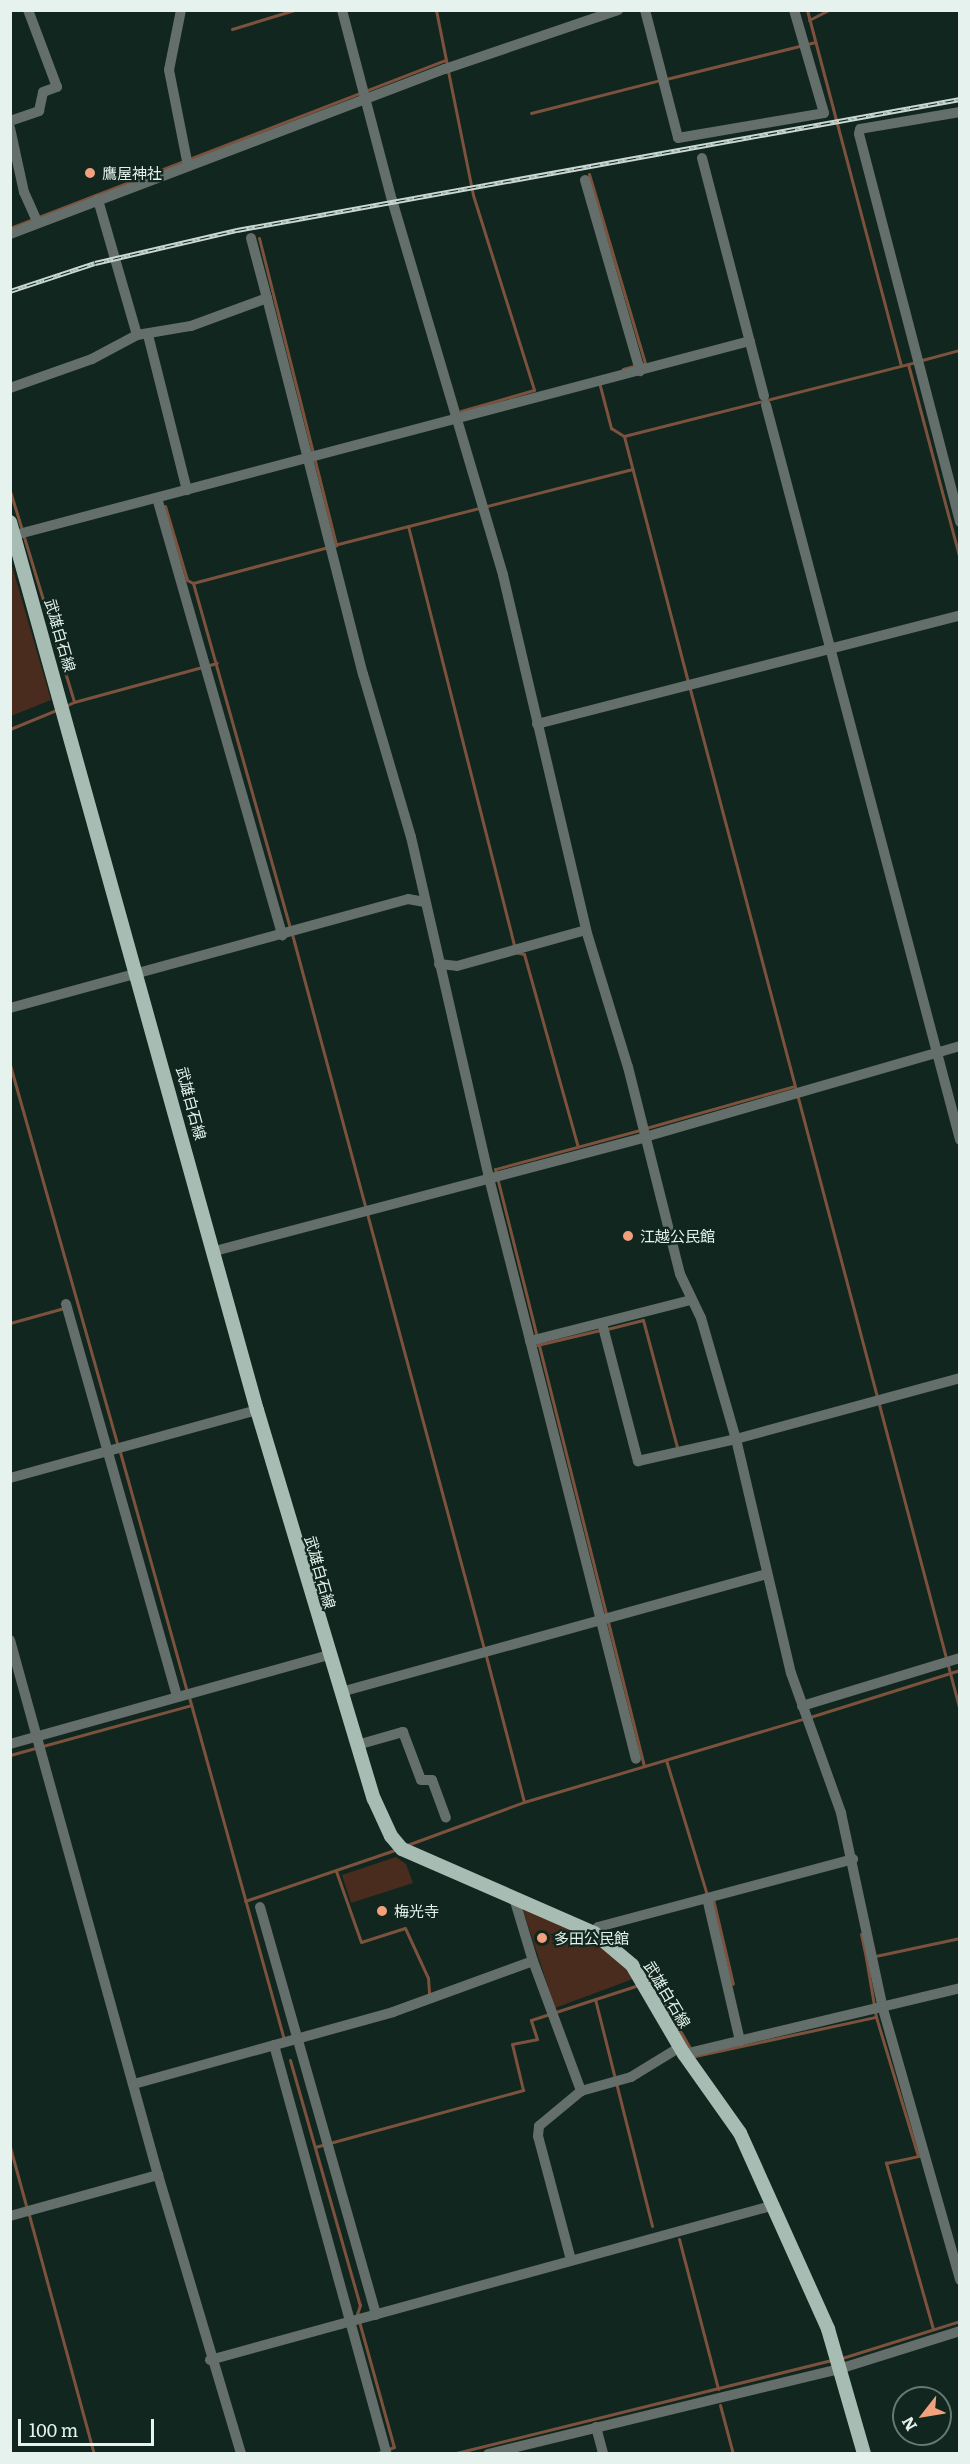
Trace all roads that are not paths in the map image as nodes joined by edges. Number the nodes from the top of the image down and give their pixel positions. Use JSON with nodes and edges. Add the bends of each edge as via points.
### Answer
{"nodes":[{"id":1,"x":28,"y":10,"type":"edge"},
{"id":2,"x":182,"y":10,"type":"edge"},
{"id":3,"x":342,"y":10,"type":"edge"},
{"id":4,"x":618,"y":10,"type":"edge"},
{"id":5,"x":645,"y":10,"type":"edge"},
{"id":6,"x":794,"y":10,"type":"edge"},
{"id":7,"x":363,"y":95,"type":"junction"},
{"id":8,"x":960,"y":112,"type":"edge"},
{"id":9,"x":10,"y":121,"type":"edge"},
{"id":10,"x":10,"y":128,"type":"edge"},
{"id":11,"x":702,"y":158,"type":"dead end"},
{"id":12,"x":187,"y":163,"type":"junction"},
{"id":13,"x":585,"y":180,"type":"dead end"},
{"id":14,"x":98,"y":200,"type":"junction"},
{"id":15,"x":36,"y":220,"type":"junction"},
{"id":16,"x":10,"y":234,"type":"edge"},
{"id":17,"x":251,"y":238,"type":"dead end"},
{"id":18,"x":267,"y":298,"type":"junction"},
{"id":19,"x":143,"y":335,"type":"junction"},
{"id":20,"x":750,"y":341,"type":"junction"},
{"id":21,"x":639,"y":367,"type":"junction"},
{"id":22,"x":10,"y":388,"type":"edge"},
{"id":23,"x":459,"y":418,"type":"junction"},
{"id":24,"x":312,"y":457,"type":"junction"},
{"id":25,"x":186,"y":486,"type":"junction"},
{"id":26,"x":160,"y":497,"type":"junction"},
{"id":27,"x":960,"y":522,"type":"edge"},
{"id":28,"x":18,"y":531,"type":"edge"},
{"id":29,"x":960,"y":615,"type":"edge"},
{"id":30,"x":830,"y":649,"type":"junction"},
{"id":31,"x":537,"y":724,"type":"junction"},
{"id":32,"x":425,"y":902,"type":"junction"},
{"id":33,"x":586,"y":930,"type":"junction"},
{"id":34,"x":289,"y":933,"type":"junction"},
{"id":35,"x":439,"y":964,"type":"junction"},
{"id":36,"x":139,"y":974,"type":"junction"},
{"id":37,"x":10,"y":1008,"type":"edge"},
{"id":38,"x":960,"y":1046,"type":"edge"},
{"id":39,"x":936,"y":1052,"type":"junction"},
{"id":40,"x":644,"y":1132,"type":"junction"},
{"id":41,"x":960,"y":1140,"type":"edge"},
{"id":42,"x":494,"y":1177,"type":"junction"},
{"id":43,"x":215,"y":1251,"type":"junction"},
{"id":44,"x":691,"y":1300,"type":"junction"},
{"id":45,"x":67,"y":1308,"type":"dead end"},
{"id":46,"x":603,"y":1327,"type":"junction"},
{"id":47,"x":535,"y":1340,"type":"junction"},
{"id":48,"x":960,"y":1378,"type":"edge"},
{"id":49,"x":257,"y":1410,"type":"junction"},
{"id":50,"x":736,"y":1439,"type":"junction"},
{"id":51,"x":107,"y":1452,"type":"junction"},
{"id":52,"x":10,"y":1478,"type":"edge"},
{"id":53,"x":766,"y":1574,"type":"junction"},
{"id":54,"x":604,"y":1618,"type":"junction"},
{"id":55,"x":10,"y":1640,"type":"edge"},
{"id":56,"x":328,"y":1655,"type":"junction"},
{"id":57,"x":960,"y":1658,"type":"edge"},
{"id":58,"x":341,"y":1692,"type":"junction"},
{"id":59,"x":177,"y":1696,"type":"junction"},
{"id":60,"x":804,"y":1714,"type":"junction"},
{"id":61,"x":10,"y":1744,"type":"edge"},
{"id":62,"x":39,"y":1744,"type":"junction"},
{"id":63,"x":357,"y":1745,"type":"junction"},
{"id":64,"x":636,"y":1759,"type":"dead end"},
{"id":65,"x":446,"y":1818,"type":"dead end"},
{"id":66,"x":853,"y":1859,"type":"junction"},
{"id":67,"x":710,"y":1897,"type":"junction"},
{"id":68,"x":514,"y":1898,"type":"junction"},
{"id":69,"x":260,"y":1907,"type":"dead end"},
{"id":70,"x":594,"y":1933,"type":"junction"},
{"id":71,"x":533,"y":1961,"type":"junction"},
{"id":72,"x":960,"y":1988,"type":"edge"},
{"id":73,"x":878,"y":2010,"type":"junction"},
{"id":74,"x":740,"y":2041,"type":"junction"},
{"id":75,"x":286,"y":2042,"type":"junction"},
{"id":76,"x":687,"y":2051,"type":"junction"},
{"id":77,"x":134,"y":2084,"type":"junction"},
{"id":78,"x":581,"y":2091,"type":"junction"},
{"id":79,"x":158,"y":2175,"type":"junction"},
{"id":80,"x":771,"y":2206,"type":"junction"},
{"id":81,"x":10,"y":2216,"type":"edge"},
{"id":82,"x":571,"y":2260,"type":"junction"},
{"id":83,"x":960,"y":2280,"type":"edge"},
{"id":84,"x":376,"y":2315,"type":"junction"},
{"id":85,"x":356,"y":2320,"type":"junction"},
{"id":86,"x":960,"y":2331,"type":"edge"},
{"id":87,"x":210,"y":2360,"type":"junction"},
{"id":88,"x":837,"y":2362,"type":"junction"},
{"id":89,"x":596,"y":2427,"type":"junction"},
{"id":90,"x":386,"y":2451,"type":"edge"},
{"id":91,"x":241,"y":2454,"type":"edge"},
{"id":92,"x":488,"y":2454,"type":"edge"},
{"id":93,"x":603,"y":2454,"type":"edge"},
{"id":94,"x":864,"y":2454,"type":"edge"}],
"edges":[{"from":1,"to":9,"type":"street","via":[[57,87],[43,92],[39,111]]},
{"from":2,"to":12,"type":"street","via":[[169,70]]},
{"from":3,"to":7,"type":"street"},
{"from":4,"to":7,"type":"street"},
{"from":5,"to":6,"type":"street","via":[[678,138],[824,112]]},
{"from":7,"to":12,"type":"street"},
{"from":7,"to":23,"type":"street"},
{"from":8,"to":27,"type":"street","via":[[860,129],[858,134]]},
{"from":10,"to":15,"type":"street","via":[[24,192]]},
{"from":11,"to":20,"type":"street"},
{"from":12,"to":14,"type":"street"},
{"from":13,"to":21,"type":"street"},
{"from":14,"to":15,"type":"street"},
{"from":14,"to":19,"type":"street"},
{"from":15,"to":16,"type":"street"},
{"from":17,"to":18,"type":"street"},
{"from":18,"to":19,"type":"street","via":[[191,326]]},
{"from":18,"to":24,"type":"street"},
{"from":19,"to":22,"type":"street","via":[[92,359]]},
{"from":19,"to":25,"type":"street"},
{"from":20,"to":21,"type":"street"},
{"from":20,"to":30,"type":"street"},
{"from":21,"to":23,"type":"street","via":[[599,382]]},
{"from":23,"to":24,"type":"street"},
{"from":23,"to":31,"type":"street"},
{"from":24,"to":25,"type":"street"},
{"from":24,"to":32,"type":"street","via":[[330,546],[411,837]]},
{"from":25,"to":26,"type":"street"},
{"from":26,"to":28,"type":"street"},
{"from":26,"to":34,"type":"street","via":[[206,667]]},
{"from":28,"to":36,"type":"main road","name":"武雄白石線"},
{"from":29,"to":30,"type":"street"},
{"from":30,"to":31,"type":"street"},
{"from":30,"to":39,"type":"street"},
{"from":31,"to":33,"type":"street"},
{"from":32,"to":34,"type":"street","via":[[408,900]]},
{"from":32,"to":35,"type":"street"},
{"from":33,"to":35,"type":"street","via":[[457,966]]},
{"from":33,"to":40,"type":"street"},
{"from":34,"to":36,"type":"street"},
{"from":35,"to":42,"type":"street"},
{"from":36,"to":37,"type":"street"},
{"from":36,"to":43,"type":"main road","name":"武雄白石線"},
{"from":38,"to":39,"type":"street"},
{"from":39,"to":40,"type":"street"},
{"from":39,"to":41,"type":"street"},
{"from":40,"to":42,"type":"street"},
{"from":40,"to":44,"type":"street","via":[[680,1274]]},
{"from":42,"to":43,"type":"street"},
{"from":42,"to":47,"type":"street"},
{"from":43,"to":49,"type":"main road","name":"武雄白石線"},
{"from":44,"to":46,"type":"street"},
{"from":44,"to":50,"type":"street","via":[[701,1318]]},
{"from":45,"to":51,"type":"street"},
{"from":46,"to":47,"type":"street"},
{"from":46,"to":50,"type":"street","via":[[638,1461]]},
{"from":47,"to":54,"type":"street"},
{"from":48,"to":50,"type":"street"},
{"from":49,"to":51,"type":"street"},
{"from":49,"to":56,"type":"main road","name":"武雄白石線"},
{"from":50,"to":53,"type":"street"},
{"from":51,"to":52,"type":"street"},
{"from":51,"to":59,"type":"street"},
{"from":53,"to":54,"type":"street"},
{"from":53,"to":60,"type":"street"},
{"from":54,"to":58,"type":"street"},
{"from":54,"to":64,"type":"street"},
{"from":55,"to":62,"type":"street"},
{"from":56,"to":58,"type":"main road","name":"武雄白石線"},
{"from":56,"to":59,"type":"street"},
{"from":57,"to":60,"type":"street"},
{"from":58,"to":63,"type":"main road","name":"武雄白石線"},
{"from":59,"to":62,"type":"street"},
{"from":60,"to":66,"type":"street","via":[[841,1813]]},
{"from":61,"to":62,"type":"street"},
{"from":62,"to":77,"type":"street"},
{"from":63,"to":65,"type":"street","via":[[402,1732],[422,1780],[432,1780]]},
{"from":63,"to":68,"type":"main road","name":"武雄白石線","via":[[375,1799],[401,1847]]},
{"from":66,"to":67,"type":"street"},
{"from":66,"to":73,"type":"street","via":[[873,1957]]},
{"from":67,"to":70,"type":"street","via":[[598,1927]]},
{"from":67,"to":74,"type":"street"},
{"from":68,"to":70,"type":"main road","name":"武雄白石線"},
{"from":68,"to":71,"type":"street"},
{"from":69,"to":75,"type":"street"},
{"from":70,"to":76,"type":"main road","name":"武雄白石線","via":[[615,1948],[644,1984]]},
{"from":71,"to":75,"type":"street","via":[[421,2004]]},
{"from":71,"to":78,"type":"street"},
{"from":72,"to":73,"type":"street"},
{"from":73,"to":74,"type":"street"},
{"from":73,"to":83,"type":"street"},
{"from":74,"to":76,"type":"street"},
{"from":75,"to":77,"type":"street"},
{"from":75,"to":84,"type":"street","via":[[327,2144]]},
{"from":75,"to":85,"type":"street"},
{"from":76,"to":78,"type":"street","via":[[615,2082]]},
{"from":76,"to":80,"type":"main road","name":"武雄白石線","via":[[740,2133]]},
{"from":77,"to":79,"type":"street"},
{"from":78,"to":82,"type":"street","via":[[539,2126],[538,2136]]},
{"from":79,"to":81,"type":"street"},
{"from":79,"to":87,"type":"street"},
{"from":80,"to":82,"type":"street"},
{"from":80,"to":88,"type":"main road","name":"武雄白石線","via":[[821,2313]]},
{"from":82,"to":84,"type":"street"},
{"from":84,"to":85,"type":"street"},
{"from":85,"to":87,"type":"street"},
{"from":85,"to":90,"type":"street"},
{"from":86,"to":88,"type":"street"},
{"from":87,"to":91,"type":"street"},
{"from":88,"to":89,"type":"street"},
{"from":88,"to":94,"type":"main road","name":"武雄白石線"},
{"from":89,"to":92,"type":"street"},
{"from":89,"to":93,"type":"street"}]}
